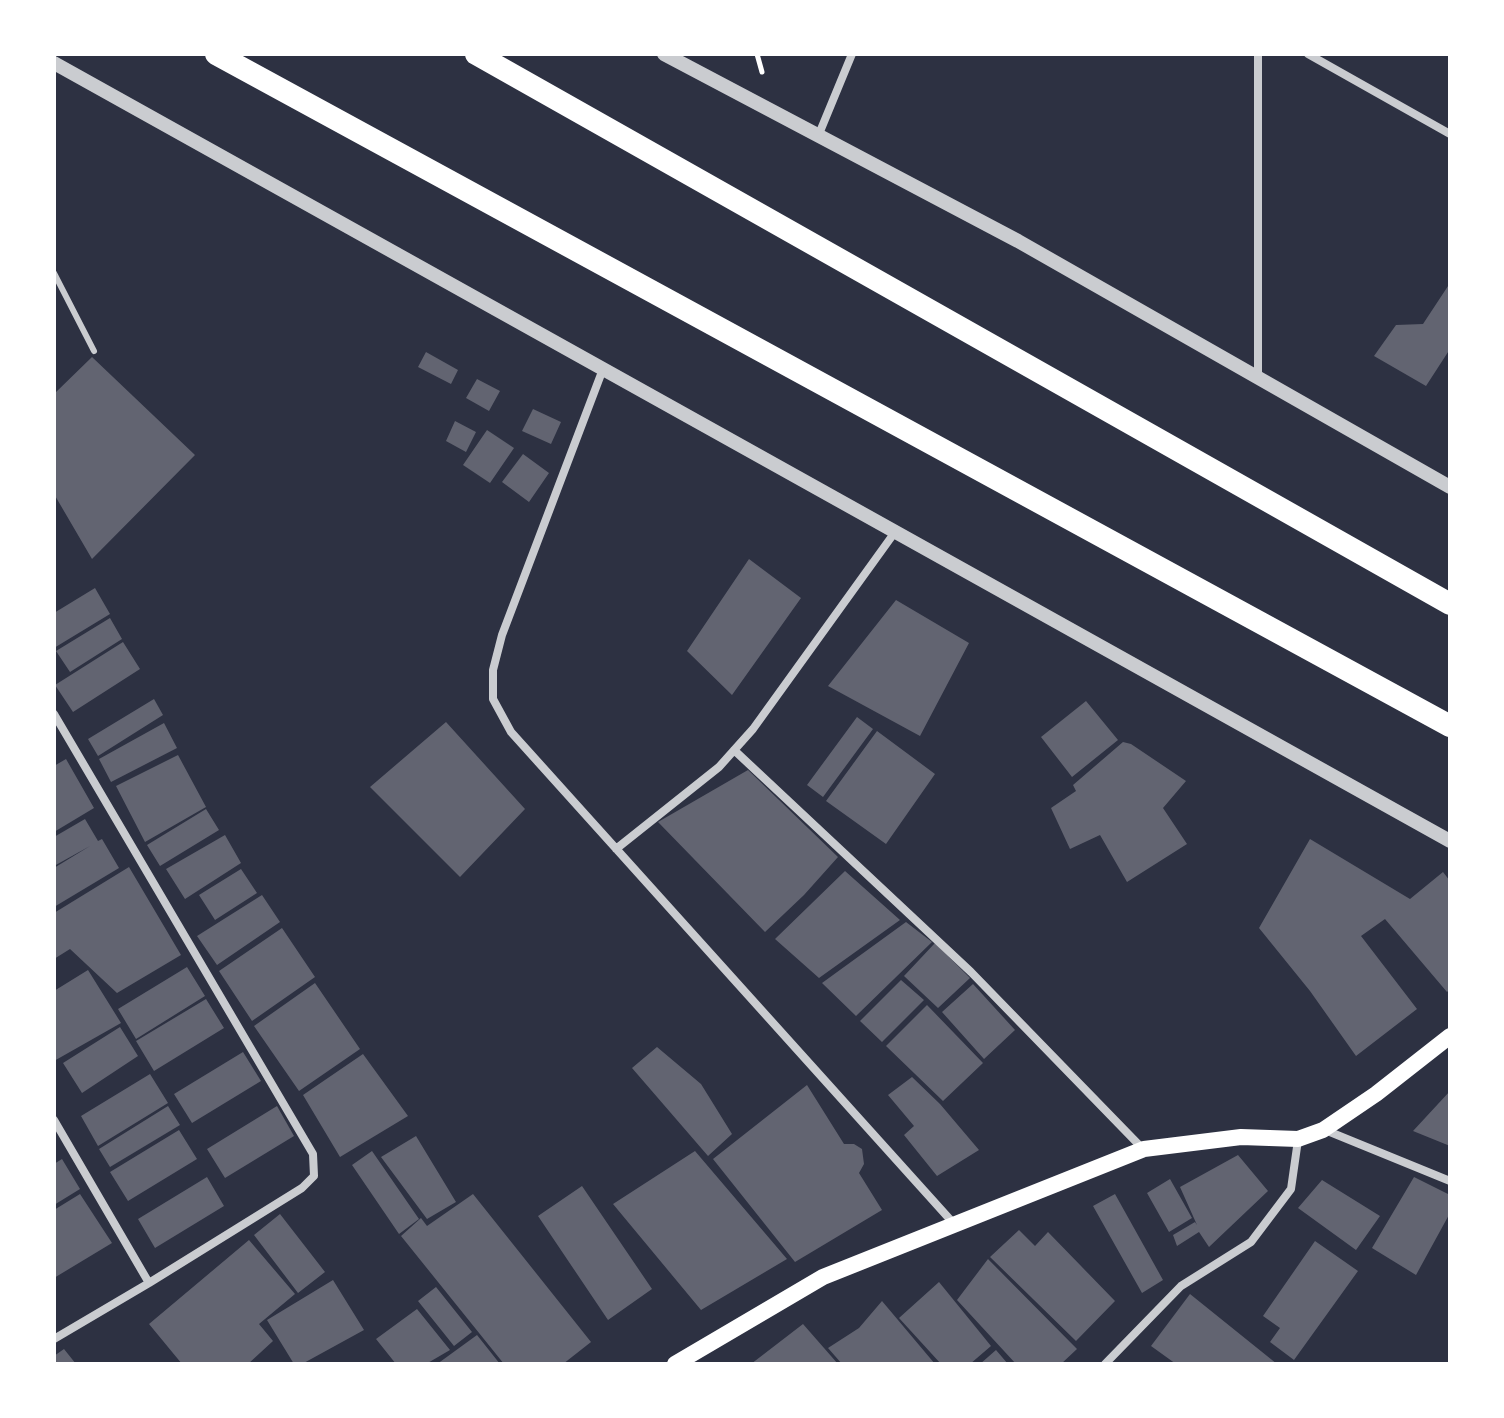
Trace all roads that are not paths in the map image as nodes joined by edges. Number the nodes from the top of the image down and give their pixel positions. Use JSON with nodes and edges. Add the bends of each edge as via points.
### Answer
{"nodes":[{"id":1,"x":216,"y":54,"type":"edge"},
{"id":2,"x":476,"y":54,"type":"edge"},
{"id":3,"x":664,"y":54,"type":"edge"},
{"id":4,"x":852,"y":54,"type":"edge"},
{"id":5,"x":1258,"y":54,"type":"edge"},
{"id":6,"x":1308,"y":54,"type":"edge"},
{"id":7,"x":54,"y":63,"type":"edge"},
{"id":8,"x":819,"y":134,"type":"junction"},
{"id":9,"x":1450,"y":134,"type":"edge"},
{"id":10,"x":54,"y":273,"type":"edge"},
{"id":11,"x":94,"y":351,"type":"dead end"},
{"id":12,"x":603,"y":369,"type":"junction"},
{"id":13,"x":1258,"y":378,"type":"junction"},
{"id":14,"x":1450,"y":487,"type":"edge"},
{"id":15,"x":895,"y":532,"type":"junction"},
{"id":16,"x":1450,"y":604,"type":"edge"},
{"id":17,"x":54,"y":714,"type":"edge"},
{"id":18,"x":1450,"y":726,"type":"edge"},
{"id":19,"x":734,"y":750,"type":"junction"},
{"id":20,"x":1450,"y":841,"type":"edge"},
{"id":21,"x":616,"y":849,"type":"junction"},
{"id":22,"x":1450,"y":1036,"type":"edge"},
{"id":23,"x":54,"y":1120,"type":"edge"},
{"id":24,"x":1323,"y":1130,"type":"junction"},
{"id":25,"x":1298,"y":1139,"type":"junction"},
{"id":26,"x":1144,"y":1149,"type":"junction"},
{"id":27,"x":1450,"y":1181,"type":"edge"},
{"id":28,"x":955,"y":1225,"type":"junction"},
{"id":29,"x":149,"y":1283,"type":"junction"},
{"id":30,"x":54,"y":1339,"type":"edge"},
{"id":31,"x":675,"y":1364,"type":"edge"},
{"id":32,"x":1105,"y":1364,"type":"edge"}],
"edges":[{"from":1,"to":18,"type":"highway"},
{"from":2,"to":16,"type":"highway"},
{"from":3,"to":8,"type":"street"},
{"from":4,"to":8,"type":"street"},
{"from":5,"to":13,"type":"street"},
{"from":6,"to":9,"type":"street"},
{"from":7,"to":12,"type":"street"},
{"from":8,"to":13,"type":"street"},
{"from":10,"to":11,"type":"lane"},
{"from":12,"to":15,"type":"street"},
{"from":12,"to":21,"type":"street","via":[[502,635],[493,670],[493,699],[511,732]]},
{"from":13,"to":14,"type":"street"},
{"from":15,"to":19,"type":"street"},
{"from":15,"to":20,"type":"street"},
{"from":17,"to":29,"type":"street","via":[[313,1154],[314,1176],[302,1188]]},
{"from":19,"to":21,"type":"street"},
{"from":19,"to":26,"type":"street","via":[[971,972]]},
{"from":21,"to":28,"type":"street"},
{"from":22,"to":24,"type":"main road"},
{"from":23,"to":29,"type":"street"},
{"from":24,"to":25,"type":"main road"},
{"from":24,"to":27,"type":"street"},
{"from":25,"to":26,"type":"main road","via":[[1241,1137]]},
{"from":25,"to":32,"type":"street","via":[[1291,1189],[1251,1242],[1181,1286]]},
{"from":26,"to":28,"type":"main road"},
{"from":28,"to":31,"type":"main road","via":[[823,1277]]},
{"from":29,"to":30,"type":"street"}]}
